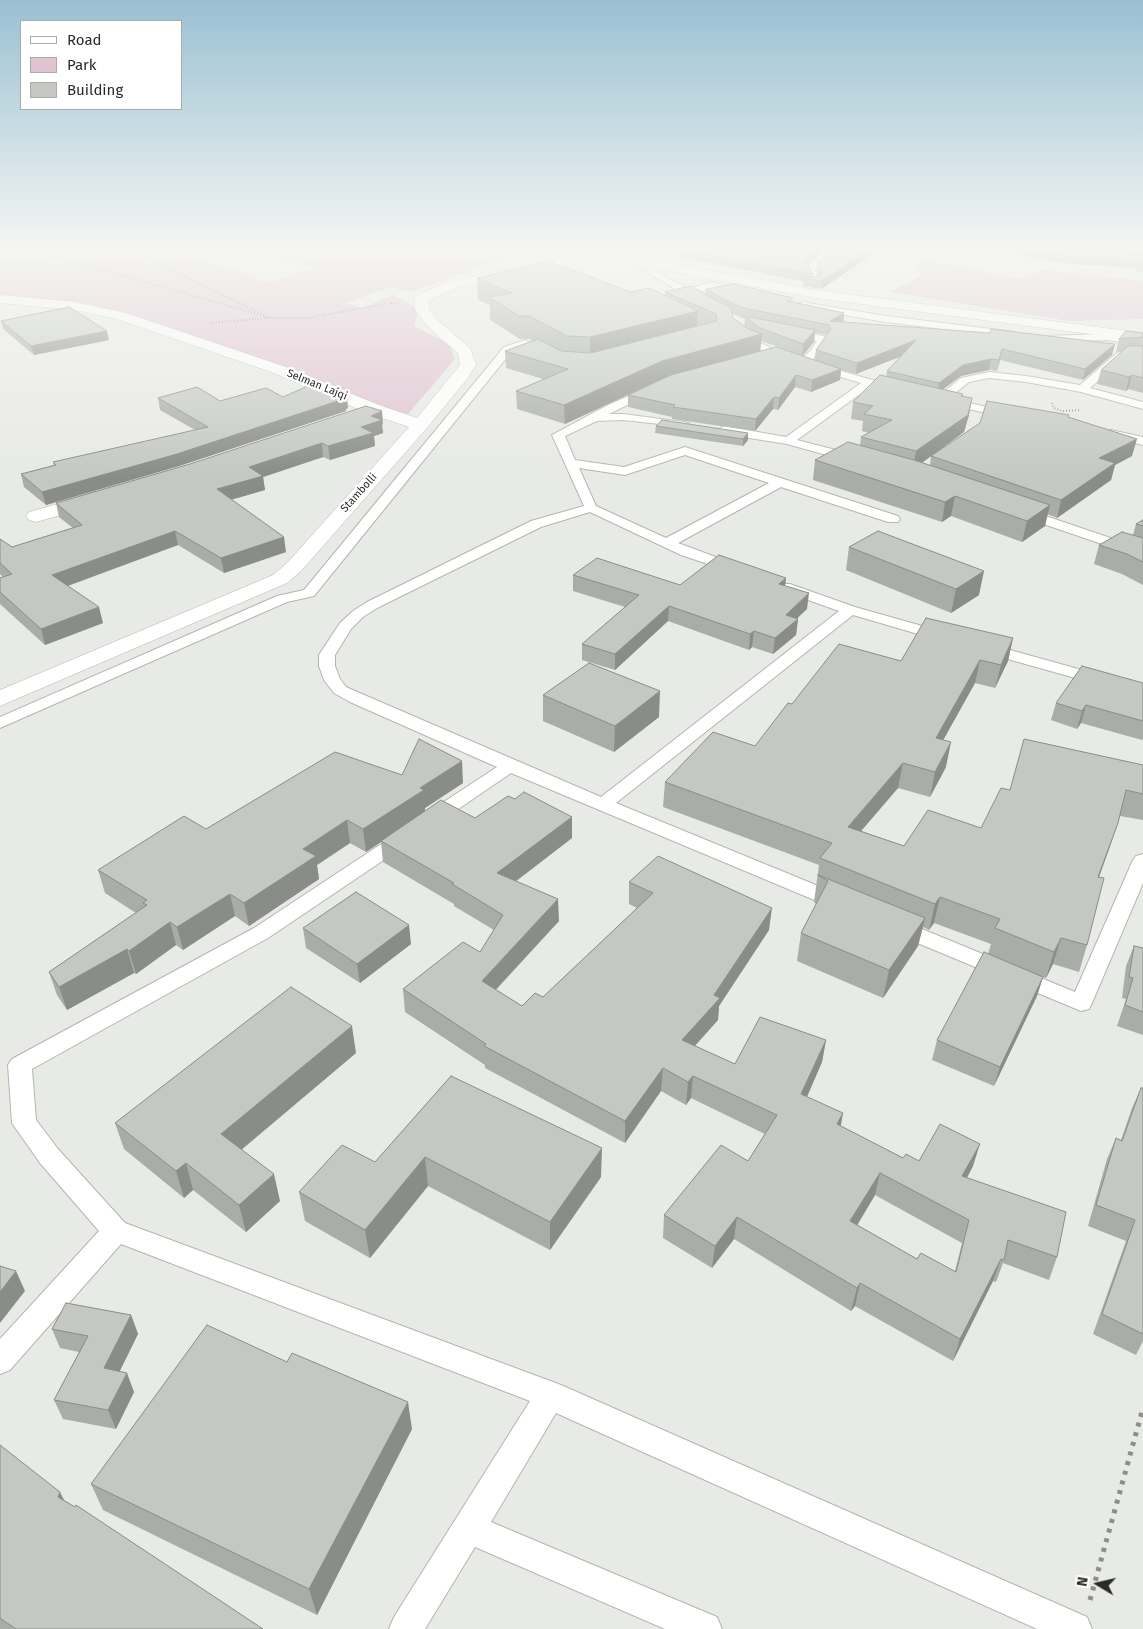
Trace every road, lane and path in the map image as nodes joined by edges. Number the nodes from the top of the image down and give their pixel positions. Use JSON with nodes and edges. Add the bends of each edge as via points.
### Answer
{"nodes":[{"id":1,"x":148,"y":325,"type":"edge"},
{"id":2,"x":435,"y":325,"type":"edge"},
{"id":3,"x":739,"y":325,"type":"edge"},
{"id":4,"x":935,"y":325,"type":"edge"},
{"id":5,"x":1052,"y":325,"type":"edge"},
{"id":6,"x":784,"y":330,"type":"edge"},
{"id":7,"x":1143,"y":337,"type":"edge"},
{"id":8,"x":1143,"y":342,"type":"edge"},
{"id":9,"x":775,"y":353,"type":"junction"},
{"id":10,"x":1143,"y":355,"type":"edge"},
{"id":11,"x":757,"y":358,"type":"edge"},
{"id":12,"x":558,"y":362,"type":"edge"},
{"id":13,"x":803,"y":363,"type":"junction"},
{"id":14,"x":666,"y":383,"type":"edge"},
{"id":15,"x":869,"y":384,"type":"junction"},
{"id":16,"x":1082,"y":389,"type":"junction"},
{"id":17,"x":907,"y":392,"type":"edge"},
{"id":18,"x":937,"y":399,"type":"joint"},
{"id":19,"x":1143,"y":406,"type":"edge"},
{"id":20,"x":373,"y":409,"type":"junction"},
{"id":21,"x":1062,"y":411,"type":"dead end"},
{"id":22,"x":347,"y":418,"type":"edge"},
{"id":23,"x":595,"y":418,"type":"junction"},
{"id":24,"x":1051,"y":422,"type":"joint"},
{"id":25,"x":420,"y":425,"type":"junction"},
{"id":26,"x":692,"y":426,"type":"edge"},
{"id":27,"x":711,"y":428,"type":"edge"},
{"id":28,"x":1100,"y":432,"type":"edge"},
{"id":29,"x":1141,"y":438,"type":"edge"},
{"id":30,"x":788,"y":441,"type":"junction"},
{"id":31,"x":571,"y":463,"type":"junction"},
{"id":32,"x":870,"y":463,"type":"edge"},
{"id":33,"x":780,"y":482,"type":"junction"},
{"id":34,"x":110,"y":495,"type":"edge"},
{"id":35,"x":1006,"y":507,"type":"edge"},
{"id":36,"x":591,"y":508,"type":"junction"},
{"id":37,"x":36,"y":516,"type":"dead end"},
{"id":38,"x":893,"y":519,"type":"dead end"},
{"id":39,"x":667,"y":543,"type":"junction"},
{"id":40,"x":1143,"y":554,"type":"edge"},
{"id":41,"x":750,"y":575,"type":"edge"},
{"id":42,"x":768,"y":581,"type":"edge"},
{"id":43,"x":850,"y":610,"type":"junction"},
{"id":44,"x":954,"y":640,"type":"edge"},
{"id":45,"x":973,"y":645,"type":"edge"},
{"id":46,"x":1143,"y":692,"type":"edge"},
{"id":47,"x":0,"y":699,"type":"edge"},
{"id":48,"x":0,"y":723,"type":"edge"},
{"id":49,"x":510,"y":766,"type":"junction"},
{"id":50,"x":604,"y":804,"type":"junction"},
{"id":51,"x":1143,"y":860,"type":"edge"},
{"id":52,"x":852,"y":908,"type":"edge"},
{"id":53,"x":880,"y":919,"type":"edge"},
{"id":54,"x":116,"y":1231,"type":"junction"},
{"id":55,"x":0,"y":1360,"type":"edge"},
{"id":56,"x":551,"y":1395,"type":"junction"},
{"id":57,"x":1143,"y":1408,"type":"edge"},
{"id":58,"x":468,"y":1528,"type":"junction"},
{"id":59,"x":1081,"y":1619,"type":"edge"},
{"id":60,"x":406,"y":1629,"type":"edge"},
{"id":61,"x":705,"y":1629,"type":"edge"}],
"edges":[{"from":1,"to":20,"type":"street","name":"Selman Lajqi","via":[[280,370]]},
{"from":2,"to":25,"type":"street","name":"Stambolli","via":[[465,351],[468,365]]},
{"from":3,"to":9,"type":"lane","via":[[736,328],[740,335]]},
{"from":4,"to":8,"type":"lane","via":[[1048,339],[1106,337]]},
{"from":5,"to":7,"type":"street"},
{"from":6,"to":13,"type":"lane","via":[[823,339]]},
{"from":9,"to":11,"type":"lane"},
{"from":9,"to":13,"type":"lane"},
{"from":10,"to":16,"type":"lane","via":[[1121,355]]},
{"from":12,"to":48,"type":"lane","via":[[525,343],[508,349],[309,593],[282,600]]},
{"from":13,"to":15,"type":"lane"},
{"from":14,"to":23,"type":"lane","via":[[612,406]]},
{"from":15,"to":17,"type":"lane"},
{"from":15,"to":30,"type":"lane"},
{"from":16,"to":18,"type":"lane","via":[[989,375],[965,380]]},
{"from":16,"to":19,"type":"lane"},
{"from":18,"to":24,"type":"lane","via":[[977,414]]},
{"from":20,"to":22,"type":"street","name":"Selman Lajqi"},
{"from":20,"to":25,"type":"street","name":"Selman Lajqi"},
{"from":21,"to":24,"type":"path"},
{"from":23,"to":26,"type":"lane","via":[[623,417]]},
{"from":23,"to":31,"type":"lane","via":[[558,435]]},
{"from":25,"to":47,"type":"street","name":"Stambolli","via":[[280,579]]},
{"from":27,"to":30,"type":"lane"},
{"from":28,"to":29,"type":"lane"},
{"from":30,"to":32,"type":"lane"},
{"from":31,"to":33,"type":"lane","via":[[625,471],[685,451]]},
{"from":31,"to":36,"type":"lane"},
{"from":33,"to":38,"type":"lane"},
{"from":33,"to":39,"type":"lane"},
{"from":34,"to":37,"type":"street"},
{"from":35,"to":40,"type":"lane"},
{"from":36,"to":39,"type":"lane"},
{"from":36,"to":49,"type":"lane","via":[[536,524],[372,605],[345,626],[327,655],[326,666],[340,690]]},
{"from":39,"to":41,"type":"lane"},
{"from":42,"to":43,"type":"lane"},
{"from":43,"to":44,"type":"lane"},
{"from":43,"to":50,"type":"lane"},
{"from":45,"to":46,"type":"lane"},
{"from":49,"to":50,"type":"lane"},
{"from":49,"to":54,"type":"lane","via":[[261,934],[20,1065],[24,1123]]},
{"from":50,"to":52,"type":"lane"},
{"from":51,"to":53,"type":"lane","via":[[1081,1003]]},
{"from":54,"to":55,"type":"lane"},
{"from":54,"to":56,"type":"lane"},
{"from":56,"to":58,"type":"lane"},
{"from":56,"to":59,"type":"lane"},
{"from":57,"to":59,"type":"path"},
{"from":58,"to":60,"type":"lane"},
{"from":58,"to":61,"type":"lane"}]}
